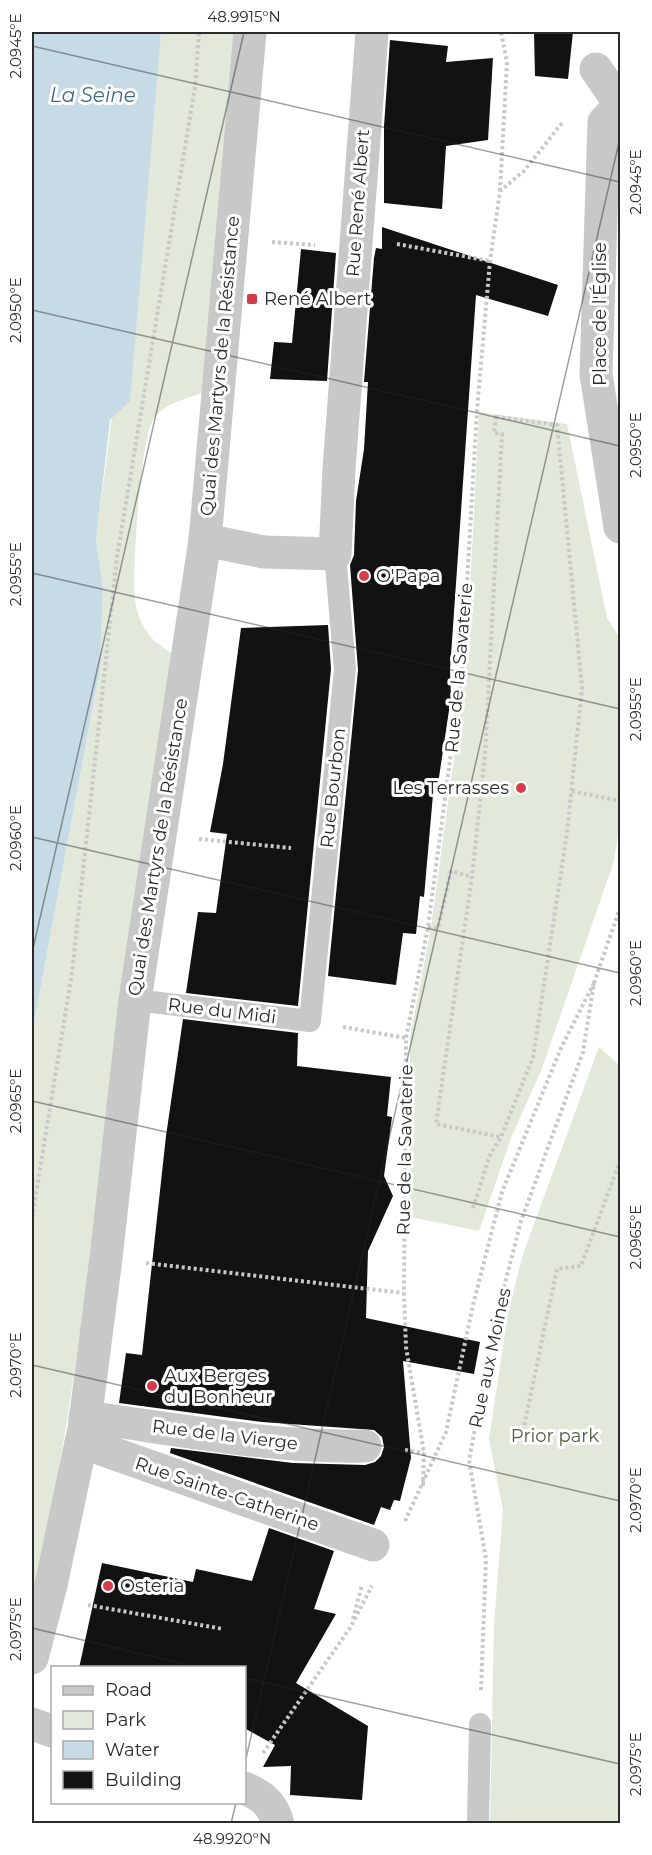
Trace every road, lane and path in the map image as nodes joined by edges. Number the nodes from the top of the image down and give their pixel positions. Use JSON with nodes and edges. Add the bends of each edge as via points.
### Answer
{"nodes":[{"id":1,"x":199,"y":32,"type":"edge"},
{"id":2,"x":250,"y":32,"type":"edge"},
{"id":3,"x":372,"y":32,"type":"edge"},
{"id":4,"x":501,"y":32,"type":"edge"},
{"id":5,"x":596,"y":69,"type":"joint"},
{"id":6,"x":621,"y":105,"type":"edge"},
{"id":7,"x":500,"y":190,"type":"junction"},
{"id":8,"x":231,"y":239,"type":"junction"},
{"id":9,"x":394,"y":244,"type":"dead end"},
{"id":10,"x":355,"y":247,"type":"junction"},
{"id":11,"x":490,"y":261,"type":"junction"},
{"id":12,"x":621,"y":527,"type":"edge"},
{"id":13,"x":205,"y":540,"type":"junction"},
{"id":14,"x":335,"y":554,"type":"junction"},
{"id":15,"x":572,"y":791,"type":"junction"},
{"id":16,"x":621,"y":801,"type":"edge"},
{"id":17,"x":160,"y":835,"type":"junction"},
{"id":18,"x":326,"y":851,"type":"junction"},
{"id":19,"x":472,"y":877,"type":"junction"},
{"id":20,"x":621,"y":908,"type":"edge"},
{"id":21,"x":428,"y":927,"type":"junction"},
{"id":22,"x":594,"y":983,"type":"junction"},
{"id":23,"x":135,"y":1000,"type":"junction"},
{"id":24,"x":310,"y":1021,"type":"junction"},
{"id":25,"x":406,"y":1038,"type":"junction"},
{"id":26,"x":501,"y":1137,"type":"junction"},
{"id":27,"x":621,"y":1161,"type":"edge"},
{"id":28,"x":473,"y":1208,"type":"dead end"},
{"id":29,"x":32,"y":1218,"type":"edge"},
{"id":30,"x":106,"y":1258,"type":"junction"},
{"id":31,"x":404,"y":1293,"type":"junction"},
{"id":32,"x":83,"y":1430,"type":"junction"},
{"id":33,"x":523,"y":1431,"type":"dead end"},
{"id":34,"x":365,"y":1446,"type":"dead end"},
{"id":35,"x":423,"y":1486,"type":"junction"},
{"id":36,"x":402,"y":1527,"type":"dead end"},
{"id":37,"x":373,"y":1545,"type":"dead end"},
{"id":38,"x":376,"y":1577,"type":"dead end"},
{"id":39,"x":48,"y":1598,"type":"junction"},
{"id":40,"x":223,"y":1629,"type":"dead end"},
{"id":41,"x":32,"y":1658,"type":"edge"},
{"id":42,"x":32,"y":1724,"type":"edge"},
{"id":43,"x":480,"y":1724,"type":"joint"},
{"id":44,"x":51,"y":1731,"type":"edge"},
{"id":45,"x":251,"y":1774,"type":"edge"},
{"id":46,"x":278,"y":1824,"type":"edge"},
{"id":47,"x":478,"y":1824,"type":"edge"}],
"edges":[{"from":1,"to":29,"type":"path","via":[[195,87],[117,557],[72,973]]},
{"from":2,"to":8,"type":"street","name":"Quai des Martyrs de la Résistance"},
{"from":3,"to":10,"type":"street","name":"Rue René Albert"},
{"from":4,"to":7,"type":"path","name":"Rue de la Savaterie","via":[[507,62]]},
{"from":5,"to":6,"type":"street"},
{"from":5,"to":7,"type":"path","via":[[575,107],[524,171]]},
{"from":6,"to":12,"type":"street","name":"Place de l'Église","via":[[604,122],[596,374]]},
{"from":7,"to":11,"type":"path","name":"Rue de la Savaterie"},
{"from":8,"to":10,"type":"path"},
{"from":8,"to":13,"type":"street","name":"Quai des Martyrs de la Résistance"},
{"from":9,"to":11,"type":"path"},
{"from":10,"to":14,"type":"street","name":"Rue René Albert"},
{"from":11,"to":21,"type":"path","name":"Rue de la Savaterie","via":[[462,670]]},
{"from":13,"to":14,"type":"street","via":[[264,552]]},
{"from":13,"to":17,"type":"street","name":"Quai des Martyrs de la Résistance"},
{"from":14,"to":18,"type":"lane","name":"Rue Bourbon","via":[[345,669]]},
{"from":15,"to":16,"type":"path"},
{"from":15,"to":19,"type":"path","via":[[582,688],[557,425],[496,417],[494,433],[502,434],[499,497],[485,754]]},
{"from":15,"to":26,"type":"path","via":[[533,1057]]},
{"from":17,"to":18,"type":"path"},
{"from":17,"to":23,"type":"street","name":"Quai des Martyrs de la Résistance"},
{"from":18,"to":24,"type":"lane","name":"Rue Bourbon"},
{"from":19,"to":21,"type":"path","via":[[451,871],[438,928]]},
{"from":19,"to":26,"type":"path","via":[[436,1124]]},
{"from":20,"to":22,"type":"path","name":"Rue aux Moines"},
{"from":21,"to":25,"type":"path","name":"Rue de la Savaterie"},
{"from":22,"to":35,"type":"path","via":[[561,1048],[502,1192],[446,1432]]},
{"from":22,"to":43,"type":"path","name":"Rue aux Moines","via":[[584,1052],[521,1221],[496,1318],[469,1460],[486,1559]]},
{"from":23,"to":24,"type":"lane","name":"Rue du Midi"},
{"from":23,"to":30,"type":"street","name":"Quai des Martyrs de la Résistance"},
{"from":24,"to":25,"type":"path"},
{"from":25,"to":31,"type":"path","name":"Rue de la Savaterie"},
{"from":26,"to":28,"type":"path","via":[[490,1155]]},
{"from":27,"to":33,"type":"path","via":[[580,1266],[557,1269]]},
{"from":30,"to":31,"type":"path"},
{"from":30,"to":32,"type":"street","name":"Quai des Martyrs de la Résistance"},
{"from":31,"to":35,"type":"path","name":"Rue de la Savaterie","via":[[406,1347],[424,1453]]},
{"from":32,"to":34,"type":"street","name":"Rue de la Vierge","via":[[320,1447]]},
{"from":32,"to":37,"type":"street","name":"Rue Sainte-Catherine"},
{"from":32,"to":39,"type":"street","name":"Quai des Martyrs de la Résistance"},
{"from":35,"to":36,"type":"path"},
{"from":38,"to":45,"type":"path","via":[[350,1628]]},
{"from":39,"to":40,"type":"path"},
{"from":39,"to":41,"type":"street","name":"Quai des Martyrs de la Résistance"},
{"from":42,"to":44,"type":"street"},
{"from":43,"to":47,"type":"lane"},
{"from":45,"to":46,"type":"street","via":[[258,1794],[270,1805]]}]}
